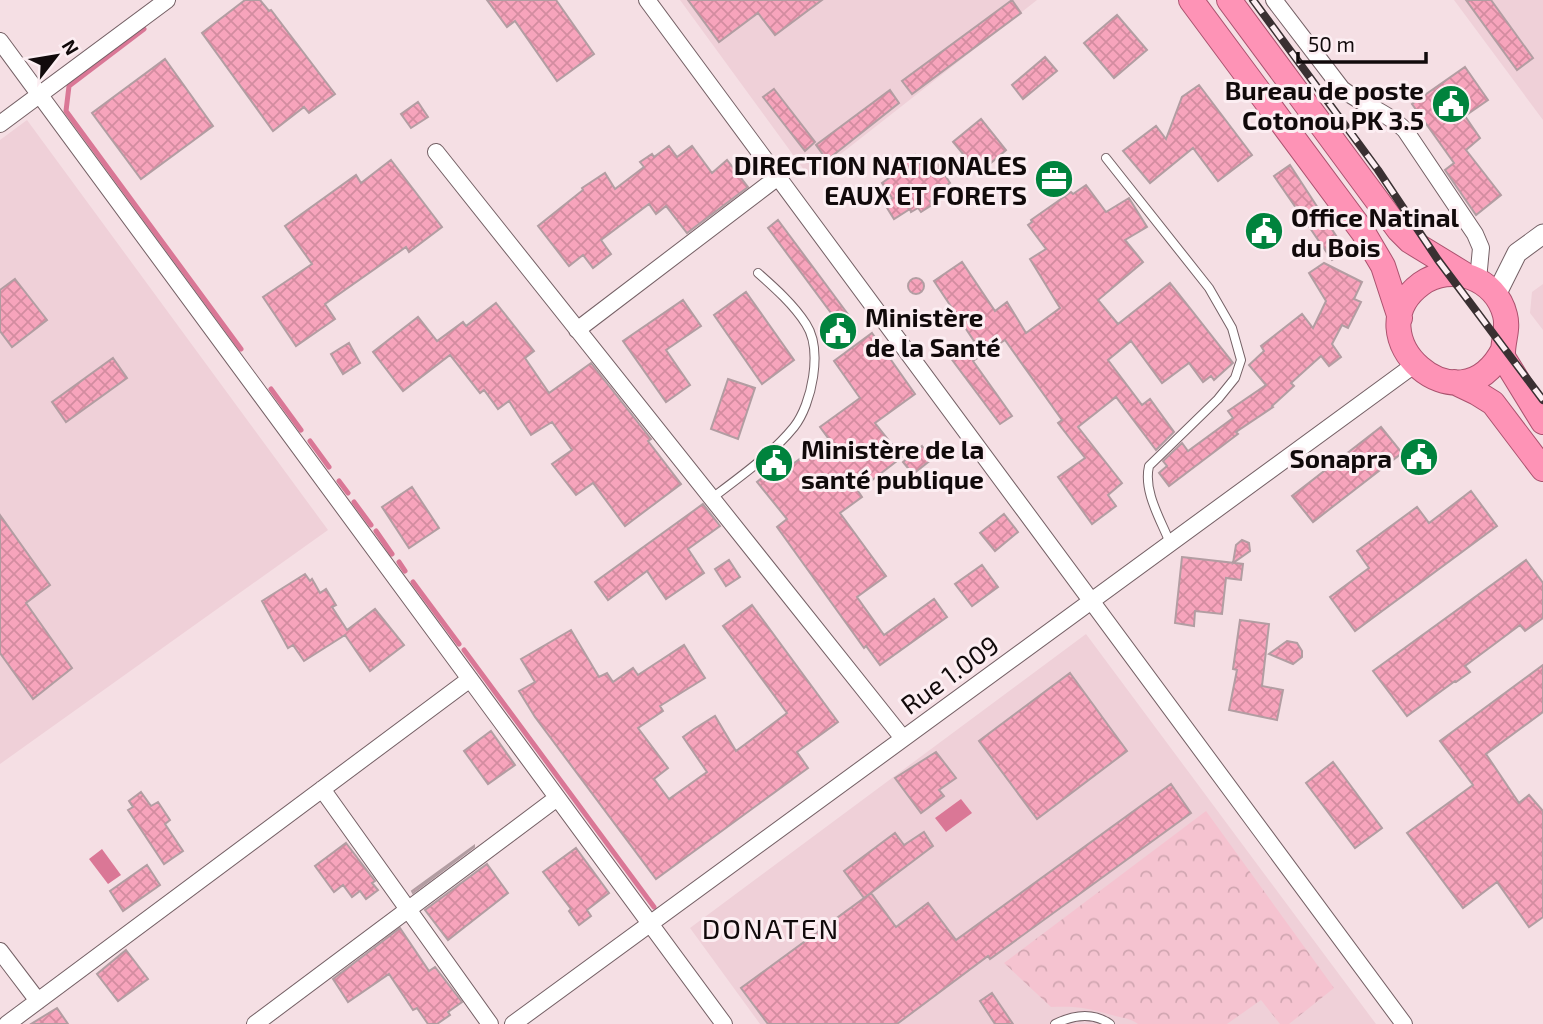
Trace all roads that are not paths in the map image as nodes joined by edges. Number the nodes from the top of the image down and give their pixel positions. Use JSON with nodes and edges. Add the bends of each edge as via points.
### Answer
{"nodes":[{"id":1,"x":167,"y":0,"type":"edge"},
{"id":2,"x":647,"y":0,"type":"edge"},
{"id":3,"x":1191,"y":0,"type":"edge"},
{"id":4,"x":1229,"y":0,"type":"edge"},
{"id":5,"x":1274,"y":0,"type":"edge"},
{"id":6,"x":0,"y":41,"type":"edge"},
{"id":7,"x":40,"y":95,"type":"junction"},
{"id":8,"x":0,"y":124,"type":"edge"},
{"id":9,"x":436,"y":152,"type":"dead end"},
{"id":10,"x":1106,"y":158,"type":"dead end"},
{"id":11,"x":778,"y":177,"type":"junction"},
{"id":12,"x":1543,"y":234,"type":"edge"},
{"id":13,"x":758,"y":273,"type":"dead end"},
{"id":14,"x":1481,"y":284,"type":"junction"},
{"id":15,"x":1400,"y":318,"type":"junction"},
{"id":16,"x":577,"y":330,"type":"junction"},
{"id":17,"x":1503,"y":350,"type":"junction"},
{"id":18,"x":1414,"y":365,"type":"junction"},
{"id":19,"x":1454,"y":382,"type":"junction"},
{"id":20,"x":1543,"y":422,"type":"edge"},
{"id":21,"x":1543,"y":469,"type":"edge"},
{"id":22,"x":712,"y":499,"type":"junction"},
{"id":23,"x":1170,"y":543,"type":"junction"},
{"id":24,"x":1091,"y":601,"type":"junction"},
{"id":25,"x":470,"y":679,"type":"junction"},
{"id":26,"x":902,"y":737,"type":"junction"},
{"id":27,"x":322,"y":789,"type":"junction"},
{"id":28,"x":557,"y":798,"type":"junction"},
{"id":29,"x":408,"y":909,"type":"junction"},
{"id":30,"x":650,"y":924,"type":"junction"},
{"id":31,"x":0,"y":951,"type":"edge"},
{"id":32,"x":38,"y":1001,"type":"junction"},
{"id":33,"x":717,"y":1021,"type":"edge"},
{"id":34,"x":7,"y":1024,"type":"edge"},
{"id":35,"x":256,"y":1024,"type":"edge"},
{"id":36,"x":490,"y":1024,"type":"edge"},
{"id":37,"x":513,"y":1024,"type":"edge"},
{"id":38,"x":1055,"y":1024,"type":"edge"},
{"id":39,"x":1110,"y":1024,"type":"edge"},
{"id":40,"x":1404,"y":1024,"type":"edge"}],
"edges":[{"from":1,"to":7,"type":"street"},
{"from":2,"to":11,"type":"street"},
{"from":3,"to":15,"type":"highway","via":[[1363,232],[1383,266]]},
{"from":4,"to":14,"type":"highway","via":[[1399,230]]},
{"from":5,"to":14,"type":"street","via":[[1342,89],[1405,130],[1475,234],[1481,248]]},
{"from":6,"to":7,"type":"street"},
{"from":7,"to":8,"type":"street"},
{"from":7,"to":25,"type":"street"},
{"from":9,"to":16,"type":"street"},
{"from":10,"to":23,"type":"lane","via":[[1209,288],[1232,328],[1241,360],[1235,379],[1218,399],[1149,466],[1152,498]]},
{"from":11,"to":16,"type":"street"},
{"from":11,"to":24,"type":"street"},
{"from":12,"to":14,"type":"street"},
{"from":13,"to":22,"type":"lane","via":[[807,325],[815,354],[814,373],[795,426]]},
{"from":14,"to":15,"type":"highway","via":[[1443,275],[1421,284],[1406,301]]},
{"from":14,"to":17,"type":"highway","via":[[1502,306],[1507,325]]},
{"from":15,"to":18,"type":"highway","via":[[1401,343]]},
{"from":16,"to":22,"type":"street"},
{"from":17,"to":19,"type":"highway","via":[[1483,373]]},
{"from":17,"to":20,"type":"highway","via":[[1514,378]]},
{"from":18,"to":19,"type":"highway","via":[[1432,378]]},
{"from":18,"to":23,"type":"street","name":"Rue 1.009"},
{"from":19,"to":21,"type":"highway","via":[[1493,403]]},
{"from":22,"to":26,"type":"street"},
{"from":23,"to":24,"type":"street","name":"Rue 1.009"},
{"from":24,"to":26,"type":"street","name":"Rue 1.009"},
{"from":24,"to":40,"type":"street"},
{"from":25,"to":27,"type":"street"},
{"from":25,"to":28,"type":"street"},
{"from":26,"to":30,"type":"street","name":"Rue 1.009"},
{"from":27,"to":29,"type":"street"},
{"from":27,"to":32,"type":"street"},
{"from":28,"to":29,"type":"street"},
{"from":28,"to":30,"type":"street"},
{"from":29,"to":35,"type":"street"},
{"from":29,"to":36,"type":"street"},
{"from":30,"to":33,"type":"street"},
{"from":30,"to":37,"type":"street","name":"Rue 1.009"},
{"from":31,"to":32,"type":"street"},
{"from":32,"to":34,"type":"street"},
{"from":38,"to":39,"type":"lane","via":[[1084,1016]]}]}
